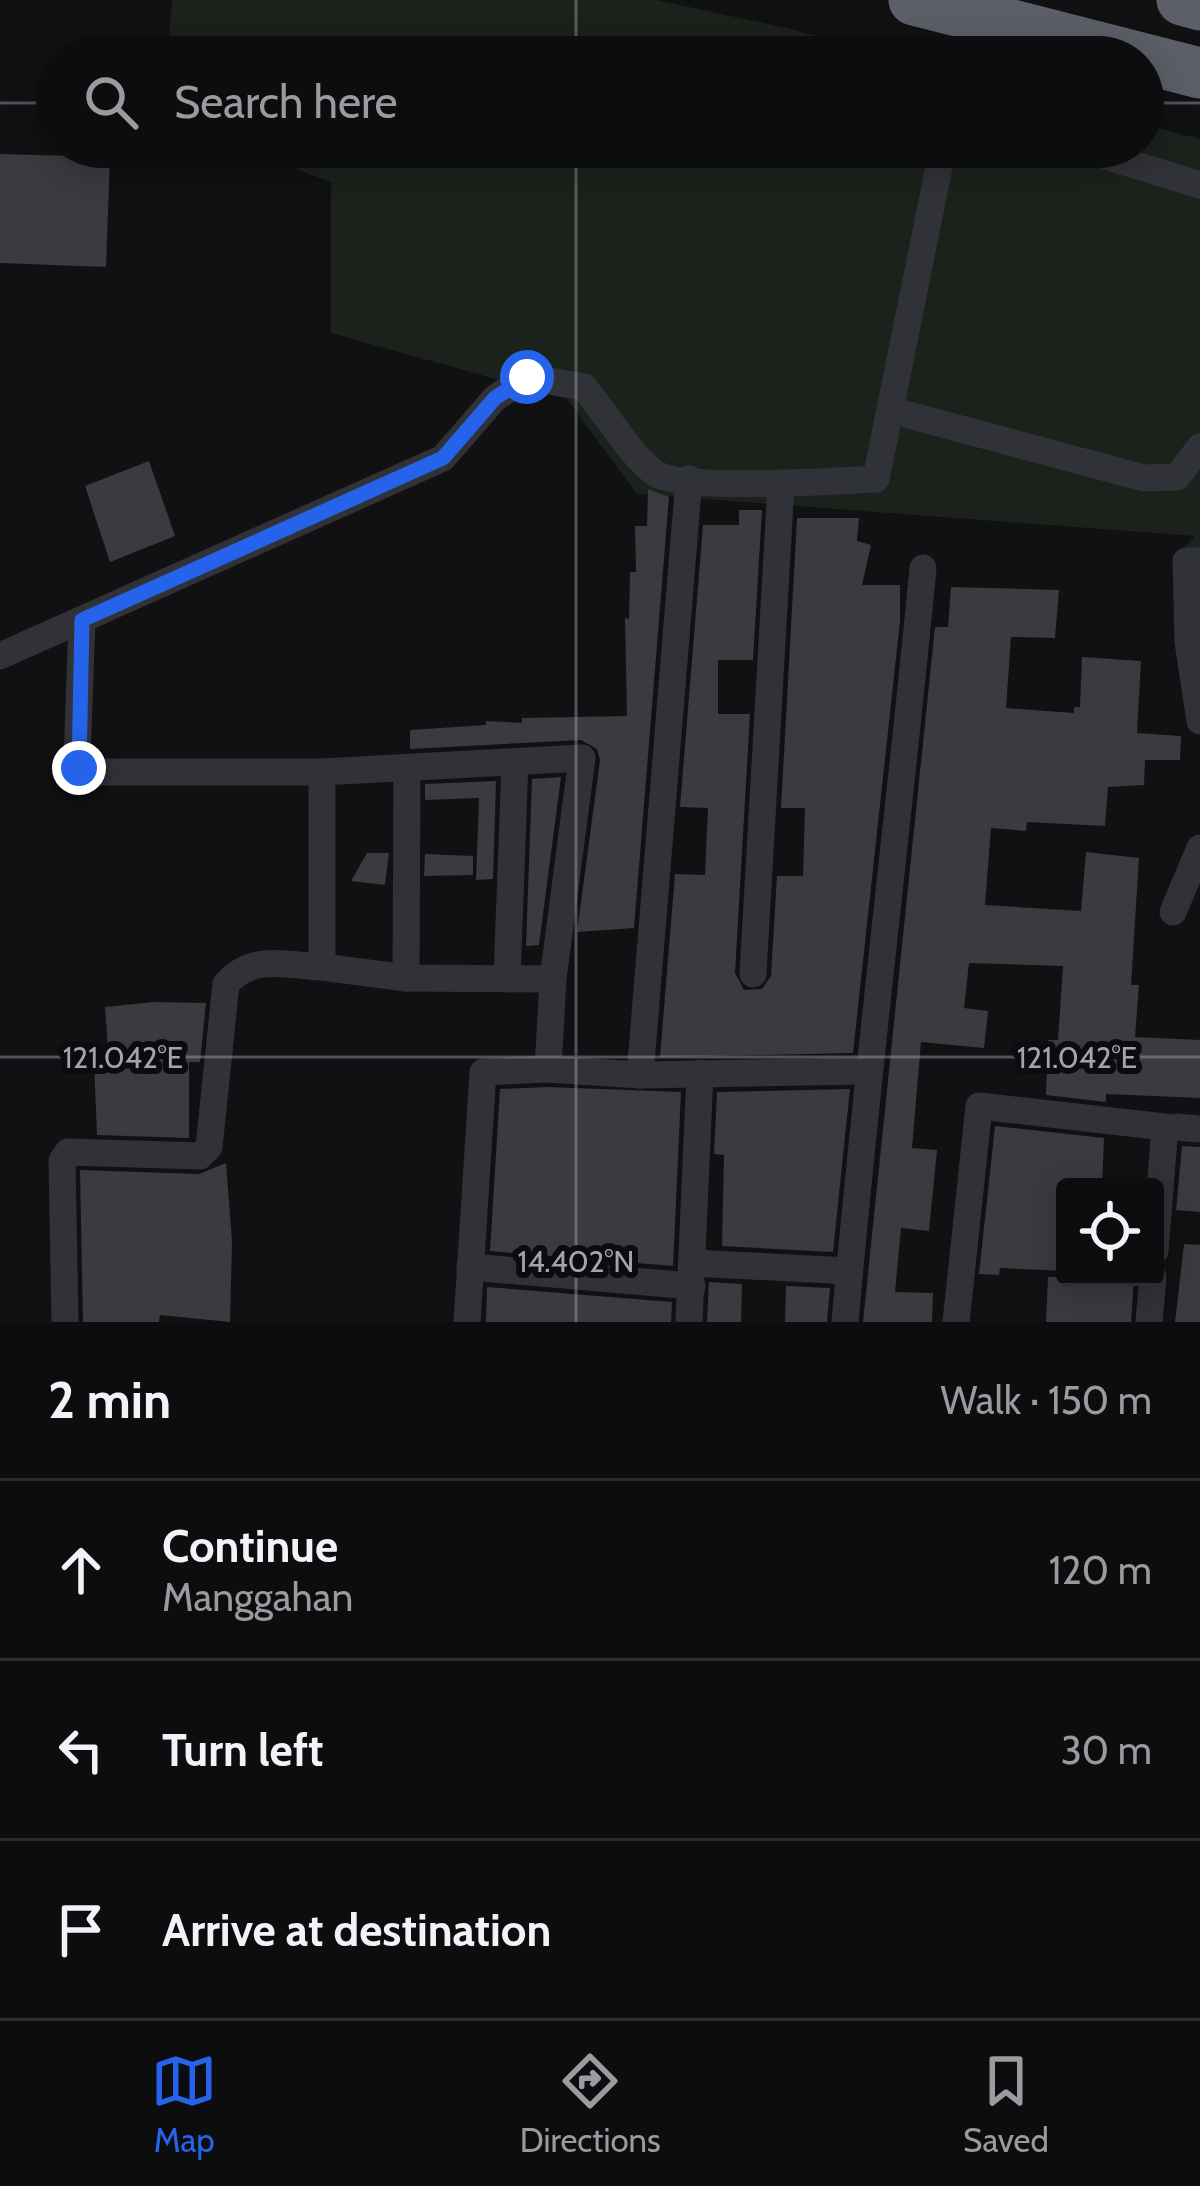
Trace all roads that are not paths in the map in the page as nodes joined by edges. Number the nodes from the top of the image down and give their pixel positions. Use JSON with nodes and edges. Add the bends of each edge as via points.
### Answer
{"nodes":[{"id":1,"x":914,"y":0,"type":"edge"},
{"id":2,"x":1181,"y":0,"type":"edge"},
{"id":3,"x":1200,"y":5,"type":"edge"},
{"id":4,"x":1055,"y":36,"type":"edge"},
{"id":5,"x":1164,"y":64,"type":"edge"},
{"id":6,"x":1200,"y":73,"type":"edge"},
{"id":7,"x":940,"y":168,"type":"edge"},
{"id":8,"x":1145,"y":168,"type":"edge"},
{"id":9,"x":1200,"y":185,"type":"edge"},
{"id":10,"x":890,"y":410,"type":"junction"},
{"id":11,"x":1200,"y":446,"type":"edge"},
{"id":12,"x":688,"y":479,"type":"junction"},
{"id":13,"x":781,"y":485,"type":"junction"},
{"id":14,"x":1193,"y":561,"type":"edge"},
{"id":15,"x":922,"y":568,"type":"dead end"},
{"id":16,"x":82,"y":620,"type":"junction"},
{"id":17,"x":0,"y":656,"type":"edge"},
{"id":18,"x":1200,"y":721,"type":"edge"},
{"id":19,"x":515,"y":762,"type":"junction"},
{"id":20,"x":406,"y":768,"type":"junction"},
{"id":21,"x":322,"y":772,"type":"junction"},
{"id":22,"x":1200,"y":848,"type":"edge"},
{"id":23,"x":1173,"y":912,"type":"dead end"},
{"id":24,"x":322,"y":967,"type":"junction"},
{"id":25,"x":753,"y":974,"type":"dead end"},
{"id":26,"x":406,"y":978,"type":"junction"},
{"id":27,"x":507,"y":979,"type":"junction"},
{"id":28,"x":553,"y":979,"type":"junction"},
{"id":29,"x":548,"y":1069,"type":"junction"},
{"id":30,"x":867,"y":1071,"type":"junction"},
{"id":31,"x":700,"y":1072,"type":"junction"},
{"id":32,"x":640,"y":1075,"type":"junction"},
{"id":33,"x":1161,"y":1178,"type":"edge"},
{"id":34,"x":470,"y":1267,"type":"junction"},
{"id":35,"x":849,"y":1271,"type":"junction"},
{"id":36,"x":692,"y":1274,"type":"junction"},
{"id":37,"x":1152,"y":1286,"type":"edge"},
{"id":38,"x":64,"y":1322,"type":"edge"},
{"id":39,"x":467,"y":1322,"type":"edge"},
{"id":40,"x":688,"y":1322,"type":"edge"},
{"id":41,"x":845,"y":1322,"type":"edge"},
{"id":42,"x":956,"y":1322,"type":"edge"},
{"id":43,"x":1149,"y":1322,"type":"edge"}],
"edges":[{"from":1,"to":4,"type":"highway"},
{"from":2,"to":3,"type":"highway"},
{"from":5,"to":6,"type":"highway"},
{"from":7,"to":10,"type":"street"},
{"from":8,"to":9,"type":"street"},
{"from":10,"to":11,"type":"street","via":[[1144,478],[1177,477]]},
{"from":10,"to":13,"type":"street","via":[[876,479]]},
{"from":12,"to":13,"type":"street"},
{"from":12,"to":16,"type":"street","via":[[659,477],[584,387],[527,377],[495,398],[443,458]]},
{"from":12,"to":32,"type":"street"},
{"from":13,"to":25,"type":"street"},
{"from":14,"to":18,"type":"street","via":[[1189,642]]},
{"from":15,"to":30,"type":"street"},
{"from":16,"to":17,"type":"street"},
{"from":16,"to":21,"type":"street","via":[[77,760],[86,772]]},
{"from":19,"to":20,"type":"street"},
{"from":19,"to":27,"type":"street"},
{"from":19,"to":28,"type":"street","via":[[582,758]]},
{"from":20,"to":21,"type":"street"},
{"from":20,"to":26,"type":"street"},
{"from":21,"to":24,"type":"street"},
{"from":22,"to":23,"type":"street"},
{"from":24,"to":26,"type":"street"},
{"from":24,"to":38,"type":"street","via":[[255,963],[226,984],[209,1147],[200,1156],[68,1152],[62,1160]]},
{"from":26,"to":27,"type":"street"},
{"from":27,"to":28,"type":"street"},
{"from":28,"to":29,"type":"street"},
{"from":29,"to":32,"type":"street"},
{"from":29,"to":34,"type":"street","via":[[482,1072]]},
{"from":30,"to":31,"type":"street"},
{"from":30,"to":35,"type":"street"},
{"from":31,"to":32,"type":"street"},
{"from":31,"to":36,"type":"street"},
{"from":33,"to":42,"type":"street","via":[[1165,1126],[980,1106]]},
{"from":34,"to":36,"type":"street"},
{"from":34,"to":39,"type":"street"},
{"from":35,"to":36,"type":"street"},
{"from":35,"to":41,"type":"street"},
{"from":36,"to":40,"type":"street"},
{"from":37,"to":43,"type":"street"}]}
